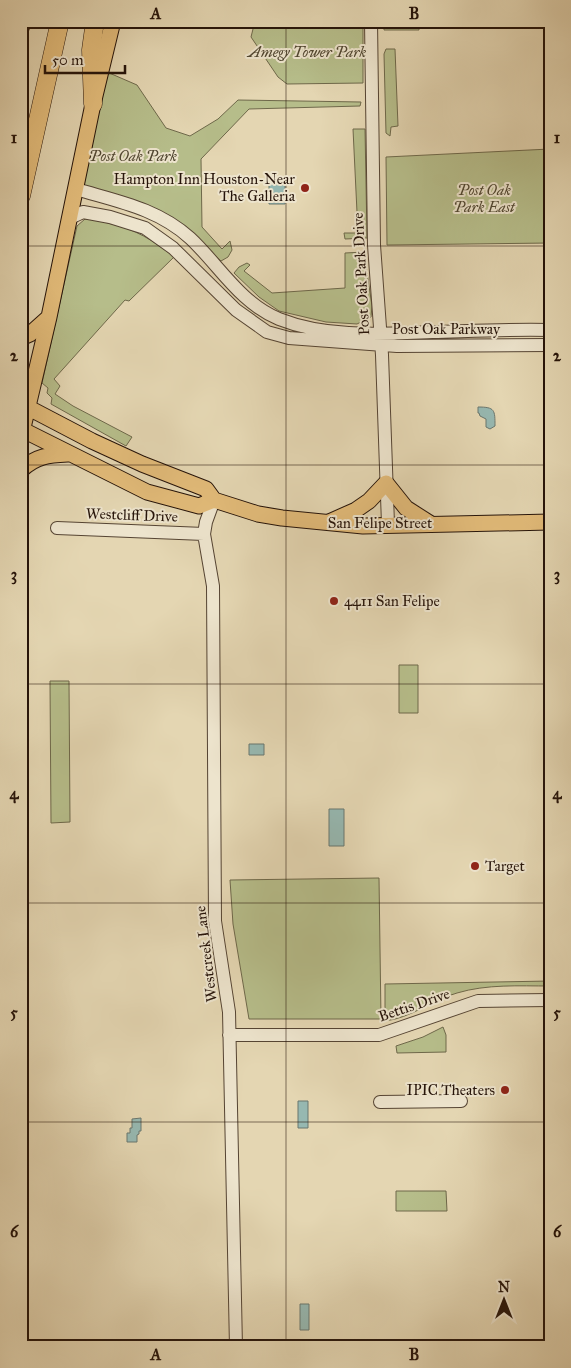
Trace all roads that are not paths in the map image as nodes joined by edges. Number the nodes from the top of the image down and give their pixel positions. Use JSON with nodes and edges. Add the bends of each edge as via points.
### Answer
{"nodes":[{"id":1,"x":22,"y":21,"type":"edge"},
{"id":2,"x":60,"y":21,"type":"edge"},
{"id":3,"x":95,"y":21,"type":"edge"},
{"id":4,"x":113,"y":21,"type":"edge"},
{"id":5,"x":371,"y":21,"type":"edge"},
{"id":6,"x":21,"y":26,"type":"edge"},
{"id":7,"x":93,"y":104,"type":"junction"},
{"id":8,"x":76,"y":190,"type":"junction"},
{"id":9,"x":21,"y":196,"type":"edge"},
{"id":10,"x":70,"y":218,"type":"junction"},
{"id":11,"x":223,"y":274,"type":"junction"},
{"id":12,"x":211,"y":286,"type":"junction"},
{"id":13,"x":49,"y":317,"type":"junction"},
{"id":14,"x":550,"y":330,"type":"edge"},
{"id":15,"x":21,"y":338,"type":"edge"},
{"id":16,"x":382,"y":340,"type":"junction"},
{"id":17,"x":550,"y":345,"type":"edge"},
{"id":18,"x":24,"y":404,"type":"edge"},
{"id":19,"x":22,"y":432,"type":"edge"},
{"id":20,"x":72,"y":454,"type":"junction"},
{"id":21,"x":21,"y":470,"type":"edge"},
{"id":22,"x":386,"y":484,"type":"junction"},
{"id":23,"x":214,"y":500,"type":"junction"},
{"id":24,"x":550,"y":522,"type":"edge"},
{"id":25,"x":326,"y":523,"type":"junction"},
{"id":26,"x":388,"y":524,"type":"junction"},
{"id":27,"x":431,"y":524,"type":"junction"},
{"id":28,"x":58,"y":528,"type":"dead end"},
{"id":29,"x":204,"y":534,"type":"junction"},
{"id":30,"x":550,"y":1000,"type":"edge"},
{"id":31,"x":229,"y":1035,"type":"junction"},
{"id":32,"x":461,"y":1101,"type":"dead end"},
{"id":33,"x":380,"y":1102,"type":"dead end"},
{"id":34,"x":236,"y":1347,"type":"edge"}],
"edges":[{"from":1,"to":6,"type":"highway"},
{"from":2,"to":9,"type":"highway"},
{"from":3,"to":7,"type":"highway","via":[[91,50]]},
{"from":4,"to":7,"type":"main road"},
{"from":5,"to":16,"type":"street","name":"Post Oak Park Drive","via":[[374,245]]},
{"from":7,"to":8,"type":"main road"},
{"from":8,"to":10,"type":"main road"},
{"from":8,"to":11,"type":"street","name":"Post Oak Parkway","via":[[163,218],[190,238]]},
{"from":10,"to":12,"type":"street","name":"Post Oak Parkway","via":[[83,212],[145,228],[173,248]]},
{"from":10,"to":13,"type":"main road"},
{"from":11,"to":12,"type":"street"},
{"from":11,"to":16,"type":"street","name":"Post Oak Parkway","via":[[257,307],[278,318],[311,329]]},
{"from":12,"to":16,"type":"street","name":"Post Oak Parkway","via":[[236,310],[267,332],[303,340]]},
{"from":13,"to":15,"type":"main road"},
{"from":13,"to":18,"type":"main road"},
{"from":14,"to":16,"type":"street","name":"Post Oak Parkway"},
{"from":16,"to":17,"type":"street","name":"Post Oak Parkway"},
{"from":16,"to":22,"type":"street","name":"Post Oak Park Drive"},
{"from":18,"to":19,"type":"main road"},
{"from":18,"to":23,"type":"main road","name":"San Felipe Street","via":[[124,456],[206,489]]},
{"from":19,"to":20,"type":"main road","name":"San Felipe Street"},
{"from":20,"to":21,"type":"main road","via":[[41,457],[30,461]]},
{"from":20,"to":23,"type":"main road","name":"San Felipe Street","via":[[148,492],[199,506]]},
{"from":22,"to":25,"type":"main road","via":[[356,510]]},
{"from":22,"to":26,"type":"street","name":"Post Oak Park Drive"},
{"from":22,"to":27,"type":"main road","via":[[406,508]]},
{"from":23,"to":25,"type":"main road","name":"San Felipe Street","via":[[258,514]]},
{"from":23,"to":29,"type":"street","name":"Westcreek Lane"},
{"from":24,"to":27,"type":"main road","name":"San Felipe Street"},
{"from":25,"to":26,"type":"main road","name":"San Felipe Street"},
{"from":26,"to":27,"type":"main road","name":"San Felipe Street"},
{"from":28,"to":29,"type":"street","name":"Westcliff Drive"},
{"from":29,"to":31,"type":"street","name":"Westcreek Lane","via":[[213,586],[215,921],[227,996]]},
{"from":30,"to":31,"type":"street","name":"Bettis Drive","via":[[478,1001],[379,1035]]},
{"from":31,"to":34,"type":"street","name":"Westcreek Lane"},
{"from":32,"to":33,"type":"street"}]}
